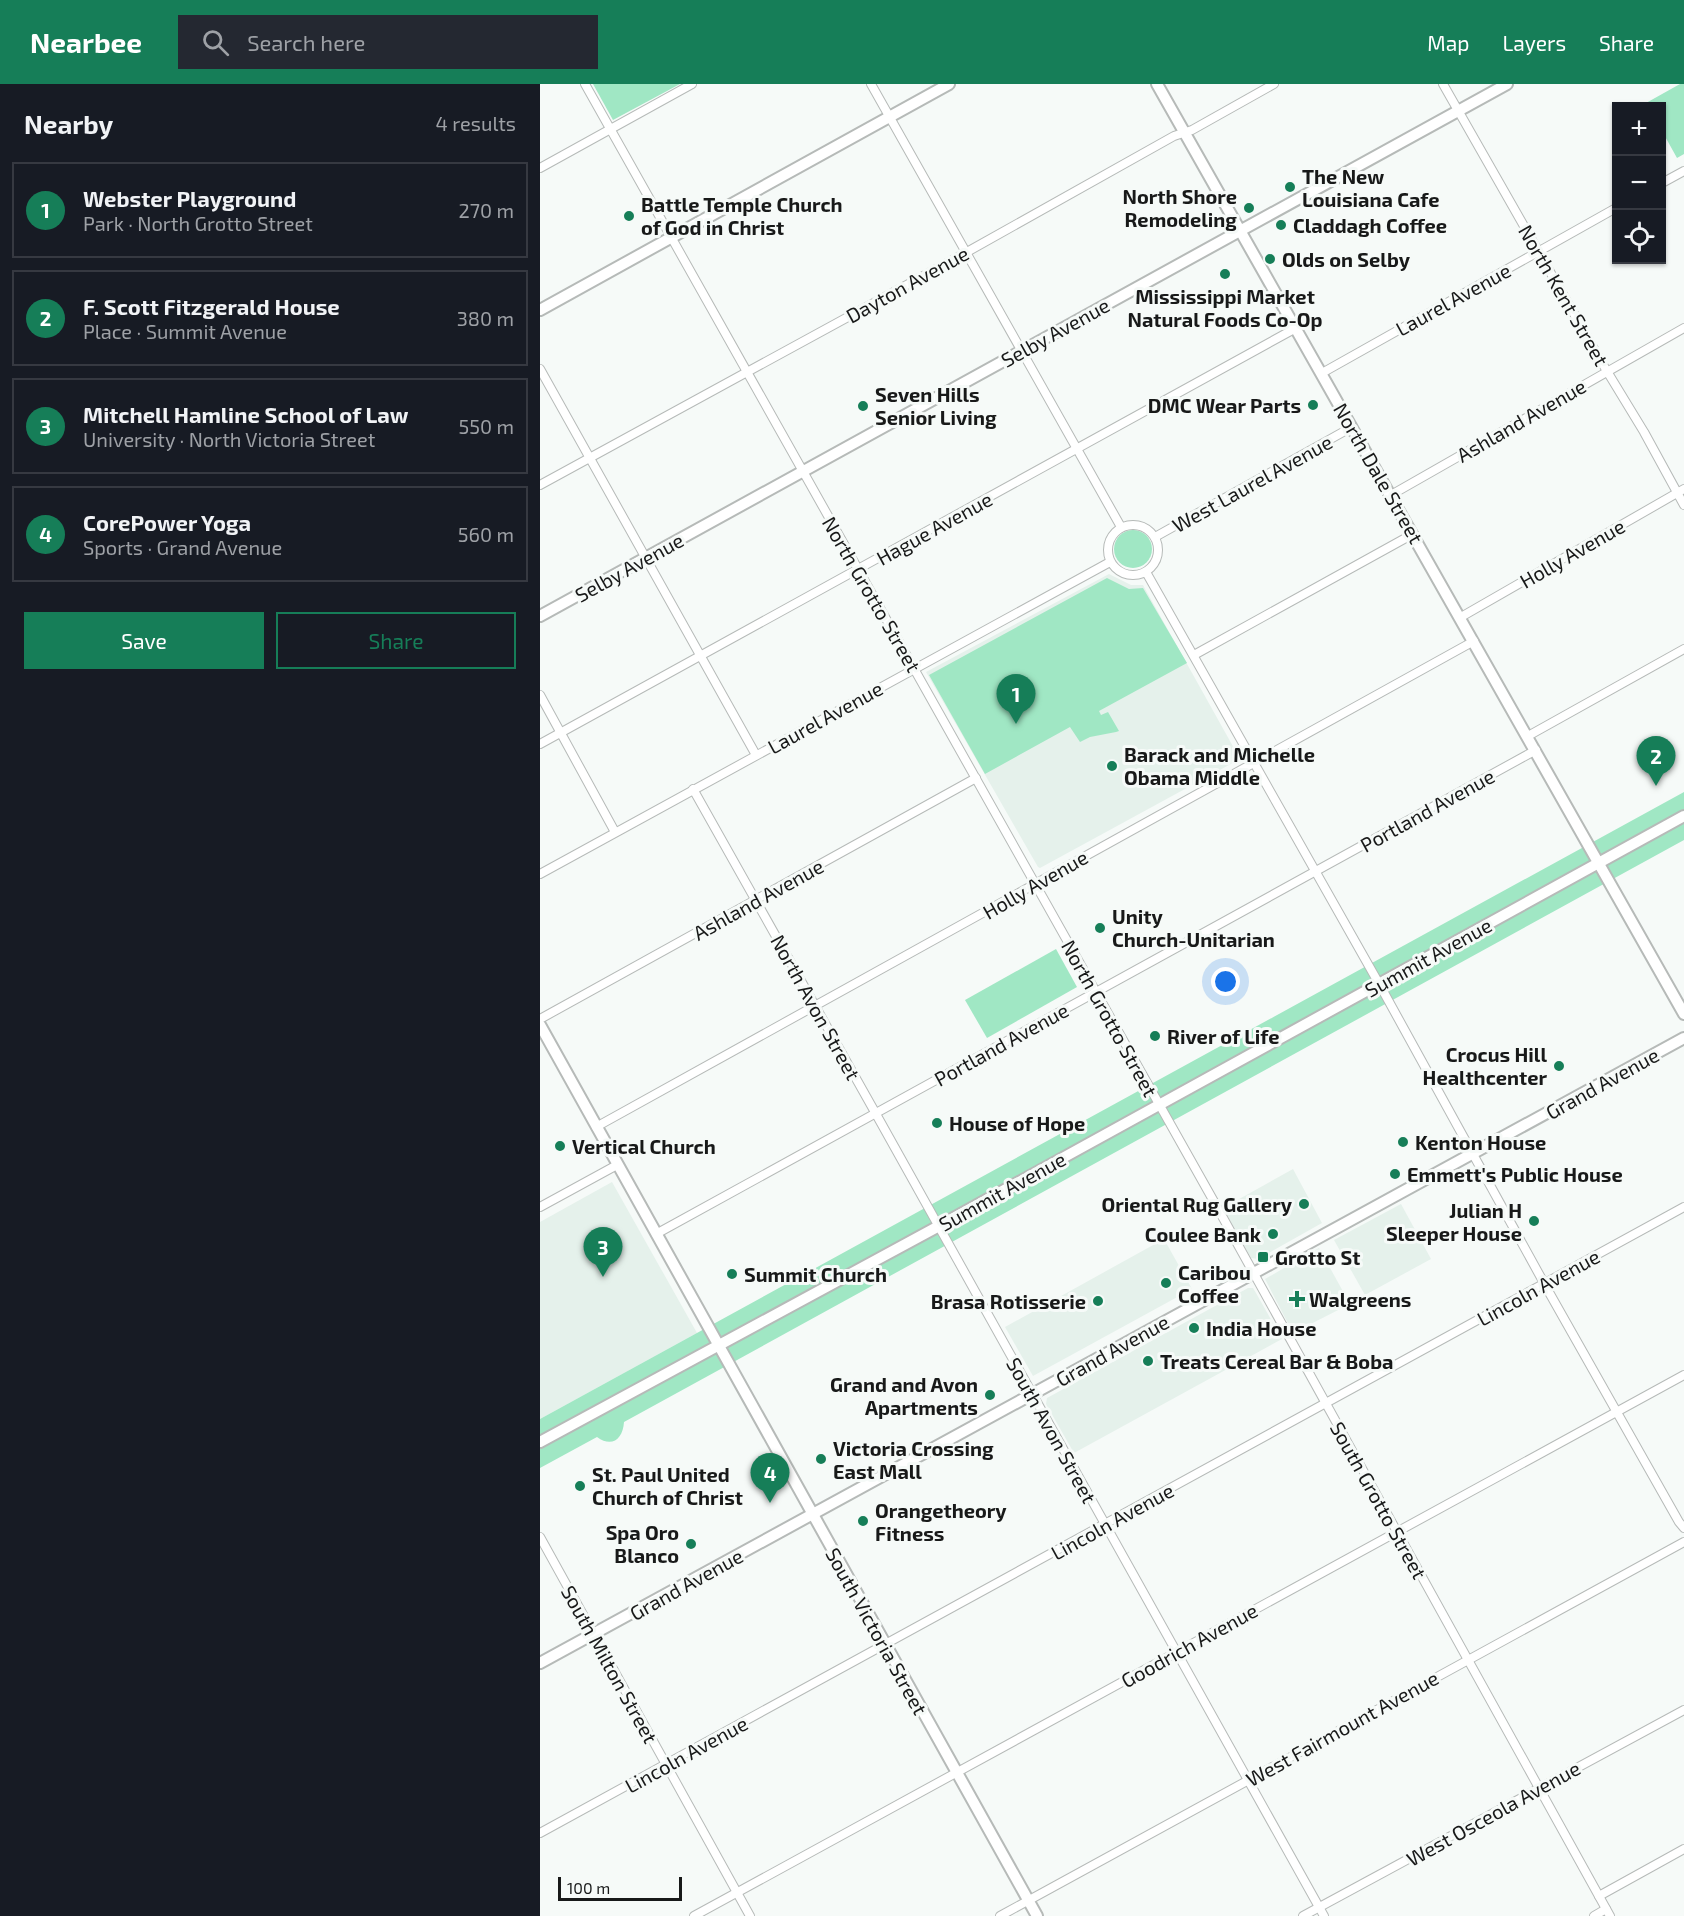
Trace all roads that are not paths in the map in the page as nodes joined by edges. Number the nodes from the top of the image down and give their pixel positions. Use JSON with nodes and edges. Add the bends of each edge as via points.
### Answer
{"nodes":[{"id":1,"x":585,"y":84,"type":"edge"},
{"id":2,"x":692,"y":84,"type":"edge"},
{"id":3,"x":870,"y":84,"type":"edge"},
{"id":4,"x":949,"y":84,"type":"edge"},
{"id":5,"x":1157,"y":84,"type":"edge"},
{"id":6,"x":1274,"y":84,"type":"edge"},
{"id":7,"x":1443,"y":84,"type":"edge"},
{"id":8,"x":1507,"y":84,"type":"edge"},
{"id":9,"x":1459,"y":111,"type":"junction"},
{"id":10,"x":889,"y":117,"type":"junction"},
{"id":11,"x":610,"y":129,"type":"junction"},
{"id":12,"x":1184,"y":132,"type":"junction"},
{"id":13,"x":540,"y":168,"type":"edge"},
{"id":14,"x":1684,"y":171,"type":"edge"},
{"id":15,"x":1666,"y":181,"type":"edge"},
{"id":16,"x":1613,"y":210,"type":"edge"},
{"id":17,"x":1240,"y":230,"type":"junction"},
{"id":18,"x":671,"y":238,"type":"junction"},
{"id":19,"x":1539,"y":251,"type":"junction"},
{"id":20,"x":966,"y":252,"type":"junction"},
{"id":21,"x":540,"y":310,"type":"edge"},
{"id":22,"x":1296,"y":328,"type":"junction"},
{"id":23,"x":1684,"y":328,"type":"edge"},
{"id":24,"x":1021,"y":351,"type":"junction"},
{"id":25,"x":540,"y":369,"type":"edge"},
{"id":26,"x":1607,"y":371,"type":"junction"},
{"id":27,"x":746,"y":373,"type":"junction"},
{"id":28,"x":1322,"y":373,"type":"junction"},
{"id":29,"x":1352,"y":427,"type":"junction"},
{"id":30,"x":1077,"y":449,"type":"junction"},
{"id":31,"x":590,"y":459,"type":"junction"},
{"id":32,"x":802,"y":472,"type":"junction"},
{"id":33,"x":540,"y":485,"type":"edge"},
{"id":34,"x":1680,"y":491,"type":"edge"},
{"id":35,"x":1390,"y":495,"type":"junction"},
{"id":36,"x":1684,"y":505,"type":"edge"},
{"id":37,"x":1121,"y":527,"type":"junction"},
{"id":38,"x":1413,"y":534,"type":"junction"},
{"id":39,"x":1155,"y":537,"type":"junction"},
{"id":40,"x":646,"y":558,"type":"junction"},
{"id":41,"x":1110,"y":562,"type":"junction"},
{"id":42,"x":858,"y":569,"type":"junction"},
{"id":43,"x":1146,"y":572,"type":"junction"},
{"id":44,"x":540,"y":616,"type":"edge"},
{"id":45,"x":1461,"y":617,"type":"junction"},
{"id":46,"x":1474,"y":641,"type":"junction"},
{"id":47,"x":1684,"y":649,"type":"edge"},
{"id":48,"x":1194,"y":655,"type":"junction"},
{"id":49,"x":701,"y":656,"type":"junction"},
{"id":50,"x":914,"y":668,"type":"junction"},
{"id":51,"x":540,"y":695,"type":"edge"},
{"id":52,"x":561,"y":733,"type":"junction"},
{"id":53,"x":1528,"y":736,"type":"junction"},
{"id":54,"x":540,"y":744,"type":"edge"},
{"id":55,"x":1536,"y":750,"type":"junction"},
{"id":56,"x":756,"y":755,"type":"junction"},
{"id":57,"x":1255,"y":763,"type":"junction"},
{"id":58,"x":976,"y":778,"type":"junction"},
{"id":59,"x":693,"y":789,"type":"junction"},
{"id":60,"x":1684,"y":816,"type":"edge"},
{"id":61,"x":615,"y":832,"type":"junction"},
{"id":62,"x":1599,"y":864,"type":"junction"},
{"id":63,"x":1315,"y":870,"type":"junction"},
{"id":64,"x":540,"y":873,"type":"edge"},
{"id":65,"x":1035,"y":884,"type":"junction"},
{"id":66,"x":756,"y":900,"type":"junction"},
{"id":67,"x":1379,"y":984,"type":"junction"},
{"id":68,"x":1096,"y":991,"type":"junction"},
{"id":69,"x":816,"y":1007,"type":"junction"},
{"id":70,"x":1684,"y":1014,"type":"edge"},
{"id":71,"x":540,"y":1019,"type":"edge"},
{"id":72,"x":540,"y":1025,"type":"edge"},
{"id":73,"x":1684,"y":1038,"type":"edge"},
{"id":74,"x":543,"y":1039,"type":"edge"},
{"id":75,"x":1159,"y":1105,"type":"junction"},
{"id":76,"x":876,"y":1114,"type":"junction"},
{"id":77,"x":596,"y":1127,"type":"junction"},
{"id":78,"x":1473,"y":1153,"type":"junction"},
{"id":79,"x":617,"y":1165,"type":"junction"},
{"id":80,"x":540,"y":1207,"type":"edge"},
{"id":81,"x":1684,"y":1207,"type":"edge"},
{"id":82,"x":939,"y":1226,"type":"junction"},
{"id":83,"x":656,"y":1234,"type":"junction"},
{"id":84,"x":1252,"y":1274,"type":"junction"},
{"id":85,"x":1545,"y":1283,"type":"junction"},
{"id":86,"x":718,"y":1346,"type":"junction"},
{"id":87,"x":1684,"y":1375,"type":"edge"},
{"id":88,"x":1032,"y":1394,"type":"junction"},
{"id":89,"x":1325,"y":1404,"type":"junction"},
{"id":90,"x":1617,"y":1412,"type":"junction"},
{"id":91,"x":540,"y":1442,"type":"edge"},
{"id":92,"x":813,"y":1514,"type":"junction"},
{"id":93,"x":1105,"y":1525,"type":"junction"},
{"id":94,"x":1684,"y":1528,"type":"edge"},
{"id":95,"x":1396,"y":1532,"type":"junction"},
{"id":96,"x":540,"y":1537,"type":"edge"},
{"id":97,"x":1684,"y":1542,"type":"edge"},
{"id":98,"x":593,"y":1634,"type":"junction"},
{"id":99,"x":885,"y":1645,"type":"junction"},
{"id":100,"x":1177,"y":1652,"type":"junction"},
{"id":101,"x":1468,"y":1659,"type":"junction"},
{"id":102,"x":540,"y":1663,"type":"edge"},
{"id":103,"x":1684,"y":1710,"type":"edge"},
{"id":104,"x":666,"y":1765,"type":"junction"},
{"id":105,"x":956,"y":1773,"type":"junction"},
{"id":106,"x":1248,"y":1780,"type":"junction"},
{"id":107,"x":1539,"y":1788,"type":"junction"},
{"id":108,"x":540,"y":1833,"type":"edge"},
{"id":109,"x":1684,"y":1849,"type":"edge"},
{"id":110,"x":737,"y":1892,"type":"junction"},
{"id":111,"x":1599,"y":1896,"type":"junction"},
{"id":112,"x":1028,"y":1901,"type":"junction"},
{"id":113,"x":1319,"y":1908,"type":"junction"},
{"id":114,"x":1608,"y":1913,"type":"edge"},
{"id":115,"x":694,"y":1916,"type":"edge"},
{"id":116,"x":750,"y":1916,"type":"edge"},
{"id":117,"x":1000,"y":1916,"type":"edge"},
{"id":118,"x":1036,"y":1916,"type":"edge"},
{"id":119,"x":1303,"y":1916,"type":"edge"},
{"id":120,"x":1324,"y":1916,"type":"edge"},
{"id":121,"x":1594,"y":1916,"type":"edge"}],
"edges":[{"from":1,"to":11,"type":"street","name":"North Grotto Street"},
{"from":2,"to":11,"type":"street"},
{"from":3,"to":10,"type":"street"},
{"from":4,"to":10,"type":"street"},
{"from":5,"to":12,"type":"street","name":"North Dale Street"},
{"from":6,"to":12,"type":"street","name":"Dayton Avenue"},
{"from":7,"to":9,"type":"street","name":"North Kent Street"},
{"from":8,"to":9,"type":"street","name":"Selby Avenue"},
{"from":9,"to":17,"type":"street","name":"Selby Avenue"},
{"from":9,"to":19,"type":"street","name":"North Kent Street"},
{"from":10,"to":18,"type":"street"},
{"from":10,"to":20,"type":"street"},
{"from":11,"to":13,"type":"street"},
{"from":11,"to":18,"type":"street","name":"North Grotto Street"},
{"from":12,"to":17,"type":"street","name":"North Dale Street"},
{"from":12,"to":20,"type":"street","name":"Dayton Avenue"},
{"from":14,"to":15,"type":"street"},
{"from":16,"to":19,"type":"street","name":"Laurel Avenue"},
{"from":17,"to":22,"type":"street","name":"North Dale Street"},
{"from":17,"to":24,"type":"street","name":"Selby Avenue"},
{"from":18,"to":21,"type":"street"},
{"from":18,"to":27,"type":"street","name":"North Grotto Street"},
{"from":19,"to":26,"type":"street","name":"North Kent Street"},
{"from":19,"to":28,"type":"street","name":"Laurel Avenue"},
{"from":20,"to":24,"type":"street"},
{"from":20,"to":27,"type":"street","name":"Dayton Avenue"},
{"from":22,"to":28,"type":"street","name":"North Dale Street"},
{"from":22,"to":30,"type":"street","name":"Hague Avenue"},
{"from":23,"to":26,"type":"street","name":"Ashland Avenue"},
{"from":24,"to":30,"type":"street"},
{"from":24,"to":32,"type":"street","name":"Selby Avenue"},
{"from":25,"to":31,"type":"street"},
{"from":26,"to":34,"type":"street","name":"North Kent Street"},
{"from":26,"to":35,"type":"street","name":"Ashland Avenue"},
{"from":27,"to":31,"type":"street","name":"Dayton Avenue"},
{"from":27,"to":32,"type":"street","name":"North Grotto Street"},
{"from":28,"to":29,"type":"street","name":"North Dale Street"},
{"from":29,"to":35,"type":"street","name":"North Dale Street"},
{"from":29,"to":39,"type":"street","name":"West Laurel Avenue"},
{"from":30,"to":37,"type":"street"},
{"from":30,"to":42,"type":"street","name":"Hague Avenue"},
{"from":31,"to":33,"type":"street","name":"Dayton Avenue"},
{"from":31,"to":40,"type":"street"},
{"from":32,"to":40,"type":"street","name":"Selby Avenue"},
{"from":32,"to":42,"type":"street","name":"North Grotto Street"},
{"from":34,"to":36,"type":"street","name":"North Kent Street"},
{"from":34,"to":45,"type":"street","name":"Holly Avenue"},
{"from":35,"to":38,"type":"street","name":"North Dale Street"},
{"from":37,"to":39,"type":"street","name":"West Laurel Avenue","via":[[1146,527]]},
{"from":37,"to":41,"type":"street","via":[[1109,542]]},
{"from":38,"to":45,"type":"street","name":"North Dale Street"},
{"from":38,"to":48,"type":"street"},
{"from":39,"to":43,"type":"street","via":[[1159,554]]},
{"from":40,"to":44,"type":"street","name":"Selby Avenue"},
{"from":40,"to":49,"type":"street"},
{"from":41,"to":43,"type":"street","via":[[1130,575]]},
{"from":41,"to":50,"type":"street","name":"Laurel Avenue"},
{"from":42,"to":49,"type":"street","name":"Hague Avenue"},
{"from":42,"to":50,"type":"street","name":"North Grotto Street"},
{"from":43,"to":48,"type":"street"},
{"from":45,"to":46,"type":"street","name":"North Dale Street"},
{"from":46,"to":53,"type":"street","name":"North Dale Street"},
{"from":46,"to":57,"type":"street","name":"Holly Avenue"},
{"from":47,"to":53,"type":"street"},
{"from":48,"to":57,"type":"street"},
{"from":49,"to":52,"type":"street","name":"Hague Avenue"},
{"from":49,"to":56,"type":"street"},
{"from":50,"to":56,"type":"street","name":"Laurel Avenue"},
{"from":50,"to":58,"type":"street","name":"North Grotto Street"},
{"from":51,"to":52,"type":"street"},
{"from":52,"to":54,"type":"street","name":"Hague Avenue"},
{"from":52,"to":61,"type":"street"},
{"from":53,"to":55,"type":"street","name":"North Dale Street"},
{"from":55,"to":62,"type":"street","name":"North Dale Street"},
{"from":55,"to":63,"type":"street","name":"Portland Avenue"},
{"from":56,"to":59,"type":"street","name":"Laurel Avenue"},
{"from":57,"to":63,"type":"street"},
{"from":57,"to":65,"type":"street","name":"Holly Avenue"},
{"from":58,"to":65,"type":"street","name":"North Grotto Street"},
{"from":58,"to":66,"type":"street","name":"Ashland Avenue"},
{"from":59,"to":61,"type":"street","name":"Laurel Avenue"},
{"from":59,"to":66,"type":"street","name":"North Avon Street"},
{"from":60,"to":62,"type":"street","name":"Summit Avenue"},
{"from":61,"to":64,"type":"street","name":"Laurel Avenue"},
{"from":62,"to":67,"type":"street","name":"Summit Avenue"},
{"from":62,"to":70,"type":"street","name":"North Dale Street"},
{"from":63,"to":67,"type":"street"},
{"from":63,"to":68,"type":"street","name":"Portland Avenue"},
{"from":65,"to":68,"type":"street","name":"North Grotto Street"},
{"from":65,"to":69,"type":"street","name":"Holly Avenue"},
{"from":66,"to":69,"type":"street","name":"North Avon Street"},
{"from":66,"to":71,"type":"street","name":"Ashland Avenue"},
{"from":67,"to":75,"type":"street","name":"Summit Avenue"},
{"from":67,"to":78,"type":"street"},
{"from":68,"to":75,"type":"street","name":"North Grotto Street"},
{"from":68,"to":76,"type":"street","name":"Portland Avenue"},
{"from":69,"to":76,"type":"street","name":"North Avon Street"},
{"from":69,"to":77,"type":"street","name":"Holly Avenue"},
{"from":72,"to":74,"type":"street","name":"South Victoria Street"},
{"from":73,"to":78,"type":"street","name":"Grand Avenue"},
{"from":74,"to":77,"type":"street","name":"South Victoria Street"},
{"from":75,"to":82,"type":"street","name":"Summit Avenue"},
{"from":75,"to":84,"type":"street","name":"South Grotto Street"},
{"from":76,"to":82,"type":"street","name":"North Avon Street"},
{"from":76,"to":83,"type":"street","name":"Portland Avenue"},
{"from":77,"to":79,"type":"street","name":"South Victoria Street"},
{"from":78,"to":84,"type":"street","name":"Grand Avenue"},
{"from":78,"to":85,"type":"street"},
{"from":79,"to":80,"type":"street"},
{"from":79,"to":83,"type":"street","name":"South Victoria Street"},
{"from":81,"to":85,"type":"street","name":"Lincoln Avenue"},
{"from":82,"to":86,"type":"street","name":"Summit Avenue"},
{"from":82,"to":88,"type":"street","name":"South Avon Street"},
{"from":83,"to":86,"type":"street","name":"South Victoria Street"},
{"from":84,"to":88,"type":"street","name":"Grand Avenue"},
{"from":84,"to":89,"type":"street","name":"South Grotto Street"},
{"from":85,"to":89,"type":"street","name":"Lincoln Avenue"},
{"from":85,"to":90,"type":"street"},
{"from":86,"to":91,"type":"street","name":"Summit Avenue"},
{"from":86,"to":92,"type":"street","name":"South Victoria Street"},
{"from":87,"to":90,"type":"street","name":"Goodrich Avenue"},
{"from":88,"to":92,"type":"street","name":"Grand Avenue"},
{"from":88,"to":93,"type":"street","name":"South Avon Street"},
{"from":89,"to":93,"type":"street","name":"Lincoln Avenue"},
{"from":89,"to":95,"type":"street","name":"South Grotto Street"},
{"from":90,"to":94,"type":"street"},
{"from":90,"to":95,"type":"street","name":"Goodrich Avenue"},
{"from":92,"to":98,"type":"street","name":"Grand Avenue"},
{"from":92,"to":99,"type":"street","name":"South Victoria Street"},
{"from":93,"to":99,"type":"street","name":"Lincoln Avenue"},
{"from":93,"to":100,"type":"street","name":"South Avon Street"},
{"from":95,"to":100,"type":"street","name":"Goodrich Avenue"},
{"from":95,"to":101,"type":"street","name":"South Grotto Street"},
{"from":96,"to":98,"type":"street","name":"South Milton Street"},
{"from":97,"to":101,"type":"street","name":"West Fairmount Avenue"},
{"from":98,"to":102,"type":"street","name":"Grand Avenue"},
{"from":98,"to":104,"type":"street","name":"South Milton Street"},
{"from":99,"to":104,"type":"street","name":"Lincoln Avenue"},
{"from":99,"to":105,"type":"street","name":"South Victoria Street"},
{"from":100,"to":105,"type":"street","name":"Goodrich Avenue"},
{"from":100,"to":106,"type":"street","name":"South Avon Street"},
{"from":101,"to":106,"type":"street","name":"West Fairmount Avenue"},
{"from":101,"to":107,"type":"street","name":"South Grotto Street"},
{"from":103,"to":107,"type":"street","name":"West Osceola Avenue"},
{"from":104,"to":108,"type":"street","name":"Lincoln Avenue"},
{"from":104,"to":110,"type":"street","name":"South Milton Street"},
{"from":105,"to":110,"type":"street","name":"Goodrich Avenue"},
{"from":105,"to":112,"type":"street","name":"South Victoria Street"},
{"from":106,"to":112,"type":"street","name":"West Fairmount Avenue"},
{"from":106,"to":113,"type":"street","name":"South Avon Street"},
{"from":107,"to":111,"type":"street","name":"South Grotto Street"},
{"from":107,"to":113,"type":"street","name":"West Osceola Avenue"},
{"from":109,"to":111,"type":"street"},
{"from":110,"to":115,"type":"street","name":"Goodrich Avenue"},
{"from":110,"to":116,"type":"street","name":"South Milton Street"},
{"from":111,"to":114,"type":"street","name":"South Grotto Street"},
{"from":112,"to":117,"type":"street","name":"West Fairmount Avenue"},
{"from":112,"to":118,"type":"street","name":"South Victoria Street"},
{"from":113,"to":119,"type":"street","name":"West Osceola Avenue"},
{"from":113,"to":120,"type":"street","name":"South Avon Street"},
{"from":114,"to":121,"type":"street"}]}
